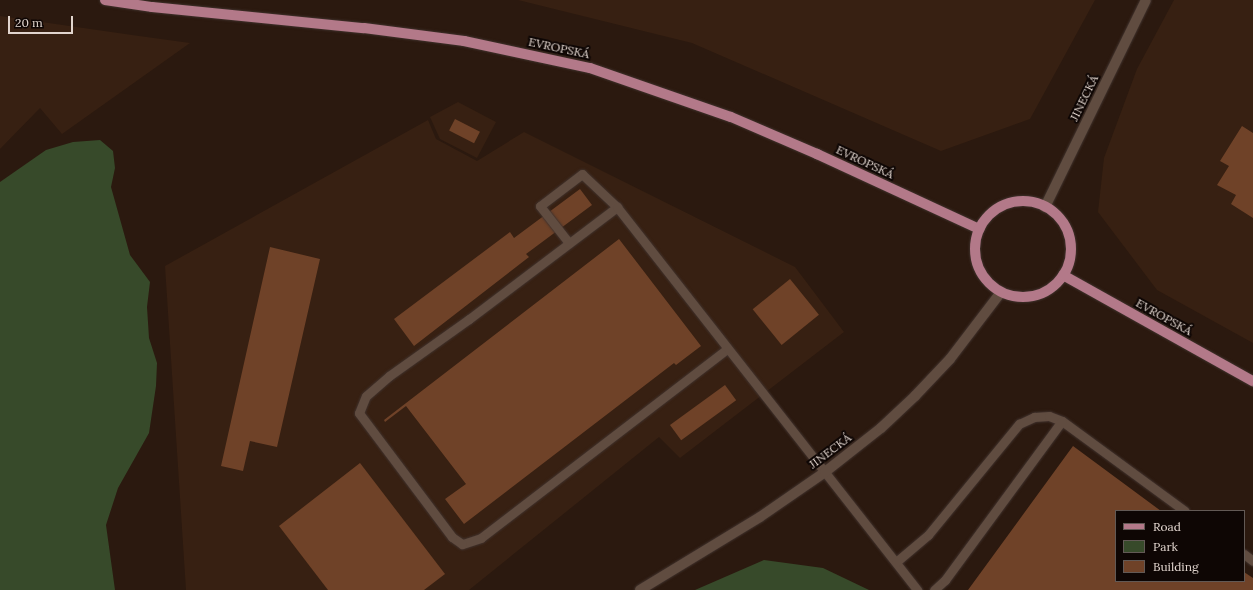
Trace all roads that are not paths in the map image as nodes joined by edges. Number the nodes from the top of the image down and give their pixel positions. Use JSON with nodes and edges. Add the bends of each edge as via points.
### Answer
{"nodes":[{"id":1,"x":105,"y":0,"type":"edge"},
{"id":2,"x":1146,"y":0,"type":"edge"},
{"id":3,"x":1045,"y":206,"type":"junction"},
{"id":4,"x":617,"y":207,"type":"junction"},
{"id":5,"x":979,"y":229,"type":"junction"},
{"id":6,"x":569,"y":243,"type":"junction"},
{"id":7,"x":1063,"y":276,"type":"junction"},
{"id":8,"x":1002,"y":292,"type":"junction"},
{"id":9,"x":727,"y":349,"type":"junction"},
{"id":10,"x":1253,"y":381,"type":"edge"},
{"id":11,"x":1062,"y":421,"type":"junction"},
{"id":12,"x":825,"y":472,"type":"junction"},
{"id":13,"x":1184,"y":510,"type":"edge"},
{"id":14,"x":1245,"y":555,"type":"edge"},
{"id":15,"x":1253,"y":561,"type":"edge"},
{"id":16,"x":896,"y":562,"type":"junction"},
{"id":17,"x":640,"y":590,"type":"edge"},
{"id":18,"x":917,"y":590,"type":"edge"},
{"id":19,"x":934,"y":590,"type":"edge"}],
"edges":[{"from":1,"to":5,"type":"main road","name":"EVROPSKÁ","via":[[464,41],[590,68],[731,116]]},
{"from":2,"to":3,"type":"street","name":"JINECKÁ"},
{"from":3,"to":5,"type":"main road","via":[[1024,201],[1002,206],[985,219]]},
{"from":3,"to":7,"type":"main road","via":[[1062,222],[1070,243],[1068,265]]},
{"from":4,"to":6,"type":"lane"},
{"from":4,"to":6,"type":"lane","via":[[582,174],[540,206]]},
{"from":4,"to":9,"type":"lane"},
{"from":5,"to":8,"type":"main road","via":[[975,250],[979,270],[992,286]]},
{"from":6,"to":9,"type":"lane","via":[[389,376],[366,396],[360,406],[359,413],[363,419],[452,537],[462,544],[481,538]]},
{"from":7,"to":8,"type":"main road","via":[[1056,284],[1035,296],[1024,297]]},
{"from":7,"to":10,"type":"main road","name":"EVROPSKÁ"},
{"from":8,"to":12,"type":"street","name":"JINECKÁ","via":[[950,359],[915,396],[881,428]]},
{"from":9,"to":12,"type":"lane"},
{"from":11,"to":13,"type":"lane"},
{"from":11,"to":16,"type":"lane","via":[[1042,416],[1030,418],[1019,424],[928,535]]},
{"from":11,"to":19,"type":"lane","via":[[945,580]]},
{"from":12,"to":16,"type":"lane"},
{"from":12,"to":17,"type":"street","name":"JINECKÁ","via":[[760,517]]},
{"from":14,"to":15,"type":"lane"},
{"from":16,"to":18,"type":"lane"}]}
